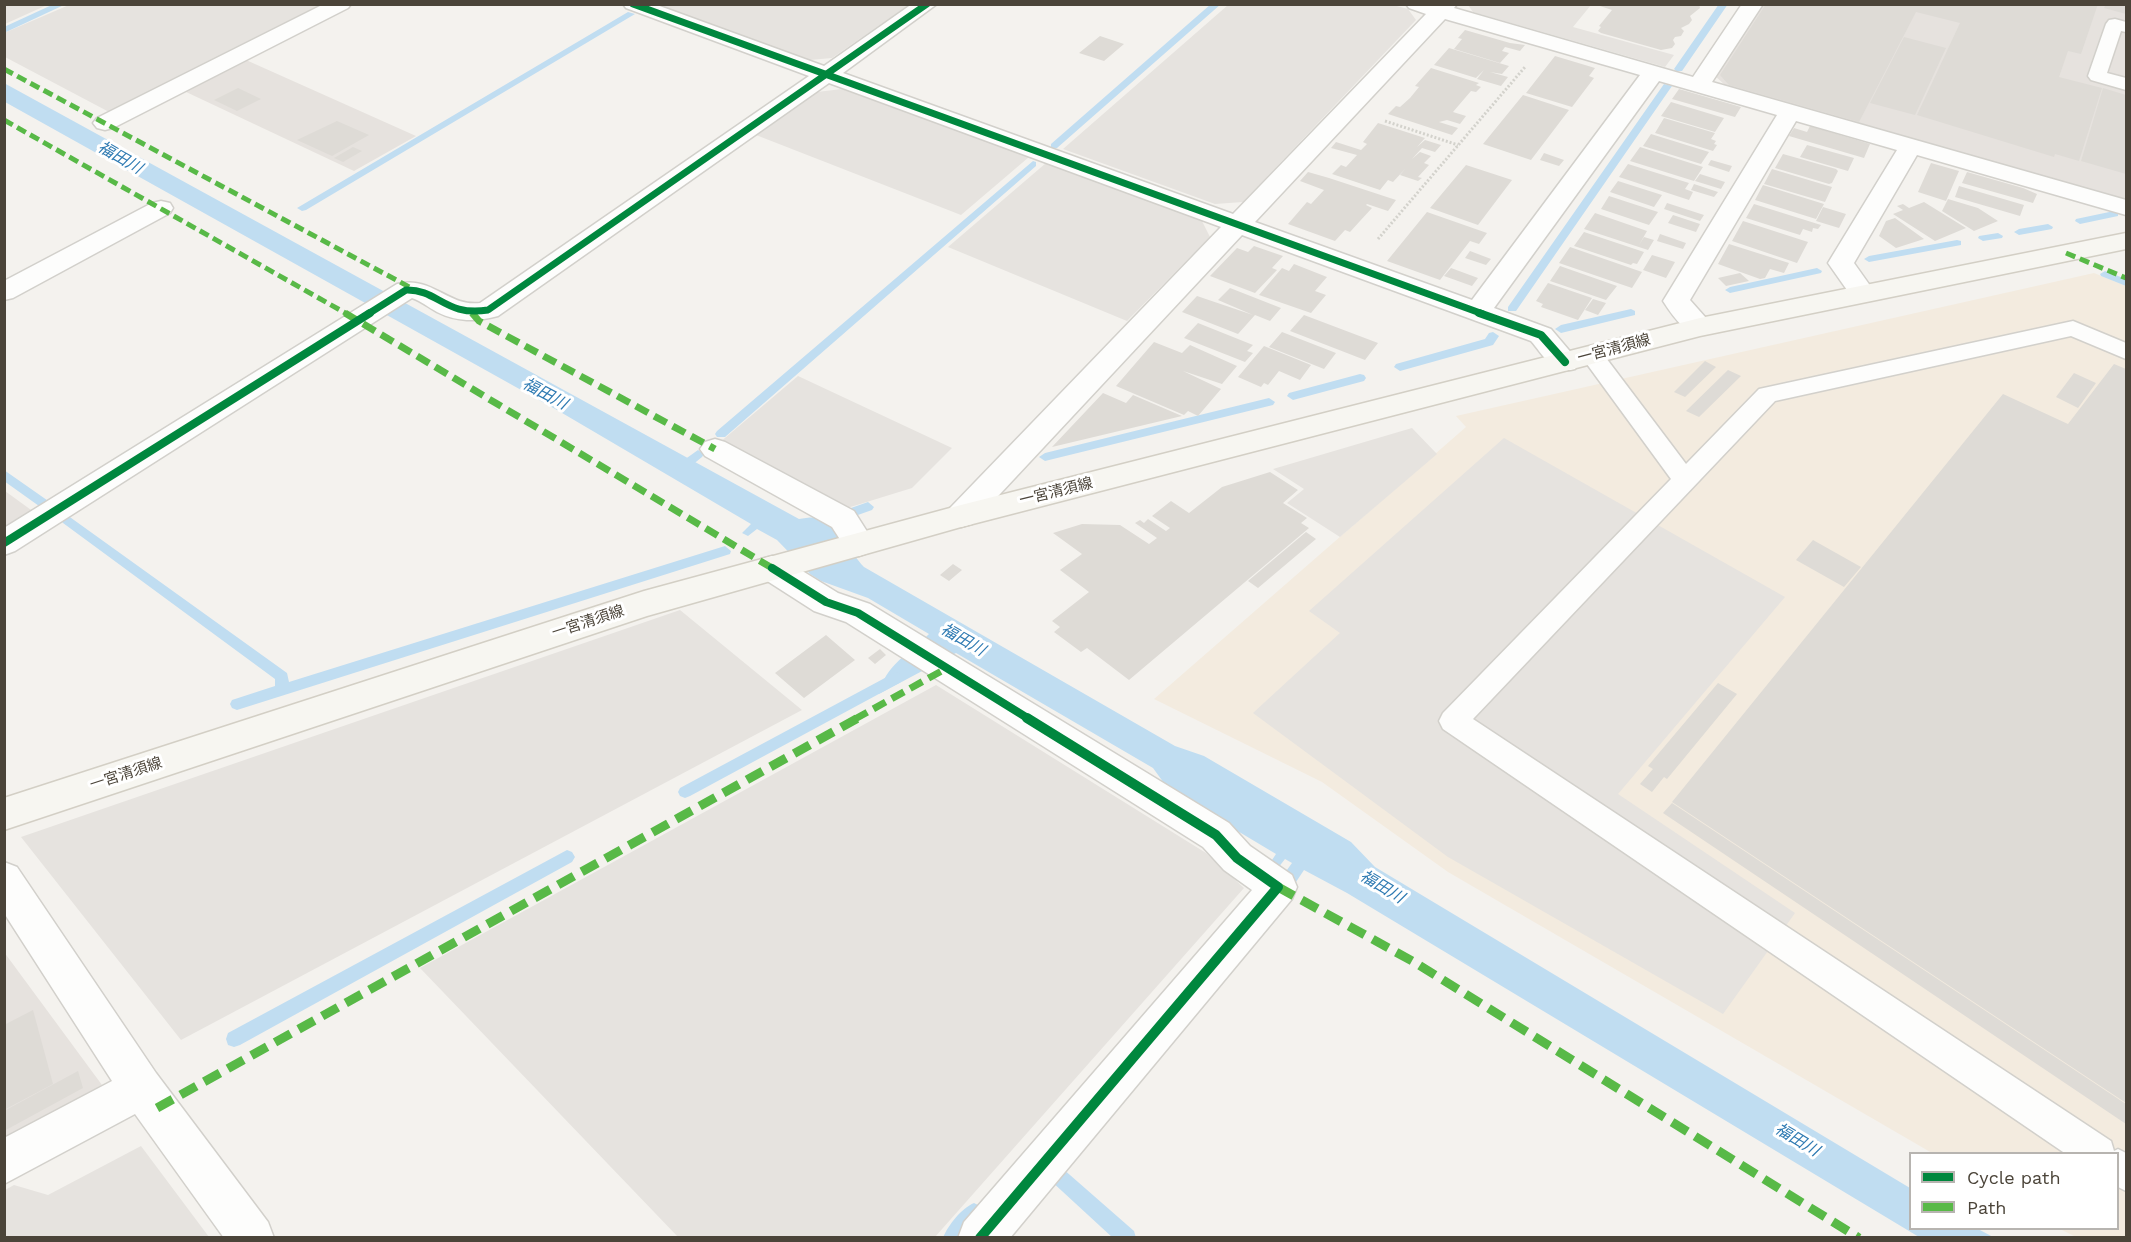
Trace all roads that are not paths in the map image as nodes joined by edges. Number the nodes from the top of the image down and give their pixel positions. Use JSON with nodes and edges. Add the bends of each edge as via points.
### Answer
{"nodes":[{"id":1,"x":341,"y":4,"type":"edge"},
{"id":2,"x":633,"y":4,"type":"edge"},
{"id":3,"x":927,"y":4,"type":"edge"},
{"id":4,"x":1416,"y":4,"type":"edge"},
{"id":5,"x":1753,"y":4,"type":"edge"},
{"id":6,"x":1444,"y":8,"type":"edge"},
{"id":7,"x":2127,"y":27,"type":"edge"},
{"id":8,"x":1653,"y":73,"type":"junction"},
{"id":9,"x":826,"y":75,"type":"junction"},
{"id":10,"x":2127,"y":84,"type":"edge"},
{"id":11,"x":1698,"y":86,"type":"junction"},
{"id":12,"x":1790,"y":112,"type":"junction"},
{"id":13,"x":105,"y":123,"type":"dead end"},
{"id":14,"x":1911,"y":147,"type":"junction"},
{"id":15,"x":161,"y":208,"type":"dead end"},
{"id":16,"x":2127,"y":208,"type":"edge"},
{"id":17,"x":1238,"y":225,"type":"junction"},
{"id":18,"x":2127,"y":241,"type":"edge"},
{"id":19,"x":4,"y":292,"type":"edge"},
{"id":20,"x":1863,"y":294,"type":"junction"},
{"id":21,"x":1477,"y":312,"type":"junction"},
{"id":22,"x":1700,"y":327,"type":"junction"},
{"id":23,"x":2127,"y":352,"type":"edge"},
{"id":24,"x":1592,"y":355,"type":"junction"},
{"id":25,"x":1565,"y":362,"type":"junction"},
{"id":26,"x":715,"y":449,"type":"dead end"},
{"id":27,"x":1685,"y":480,"type":"junction"},
{"id":28,"x":961,"y":516,"type":"junction"},
{"id":29,"x":4,"y":543,"type":"edge"},
{"id":30,"x":856,"y":545,"type":"junction"},
{"id":31,"x":785,"y":564,"type":"junction"},
{"id":32,"x":4,"y":814,"type":"edge"},
{"id":33,"x":4,"y":879,"type":"edge"},
{"id":34,"x":141,"y":1088,"type":"junction"},
{"id":35,"x":2095,"y":1152,"type":"edge"},
{"id":36,"x":4,"y":1162,"type":"edge"},
{"id":37,"x":252,"y":1238,"type":"edge"},
{"id":38,"x":980,"y":1238,"type":"edge"}],
"edges":[{"from":1,"to":13,"type":"street"},
{"from":2,"to":9,"type":"street"},
{"from":3,"to":9,"type":"street"},
{"from":4,"to":6,"type":"street"},
{"from":5,"to":11,"type":"street"},
{"from":6,"to":8,"type":"street"},
{"from":6,"to":17,"type":"street"},
{"from":7,"to":10,"type":"lane","via":[[2115,24],[2097,76]]},
{"from":8,"to":11,"type":"street"},
{"from":8,"to":21,"type":"street"},
{"from":9,"to":17,"type":"street"},
{"from":9,"to":29,"type":"street","via":[[488,310],[454,310],[418,288],[402,292]]},
{"from":11,"to":12,"type":"street"},
{"from":12,"to":14,"type":"street"},
{"from":12,"to":22,"type":"street","via":[[1676,301]]},
{"from":14,"to":16,"type":"street"},
{"from":14,"to":20,"type":"street","via":[[1841,263]]},
{"from":15,"to":19,"type":"street"},
{"from":17,"to":21,"type":"street"},
{"from":17,"to":28,"type":"street"},
{"from":18,"to":20,"type":"main road","name":"一宮清須線"},
{"from":20,"to":22,"type":"main road","name":"一宮清須線"},
{"from":21,"to":25,"type":"street","via":[[1541,335]]},
{"from":22,"to":24,"type":"main road","name":"一宮清須線"},
{"from":23,"to":27,"type":"lane","via":[[2073,328],[1767,395]]},
{"from":24,"to":25,"type":"main road","name":"一宮清須線"},
{"from":24,"to":27,"type":"lane"},
{"from":25,"to":28,"type":"main road","name":"一宮清須線"},
{"from":26,"to":30,"type":"street","via":[[843,519]]},
{"from":27,"to":35,"type":"lane","via":[[1453,721]]},
{"from":28,"to":30,"type":"main road","name":"一宮清須線"},
{"from":30,"to":31,"type":"main road","name":"一宮清須線"},
{"from":31,"to":32,"type":"main road","name":"一宮清須線","via":[[544,636]]},
{"from":31,"to":38,"type":"street","via":[[826,602],[858,613],[1216,835],[1238,858],[1278,887]]},
{"from":33,"to":34,"type":"street"},
{"from":34,"to":36,"type":"street"},
{"from":34,"to":37,"type":"street"}]}
